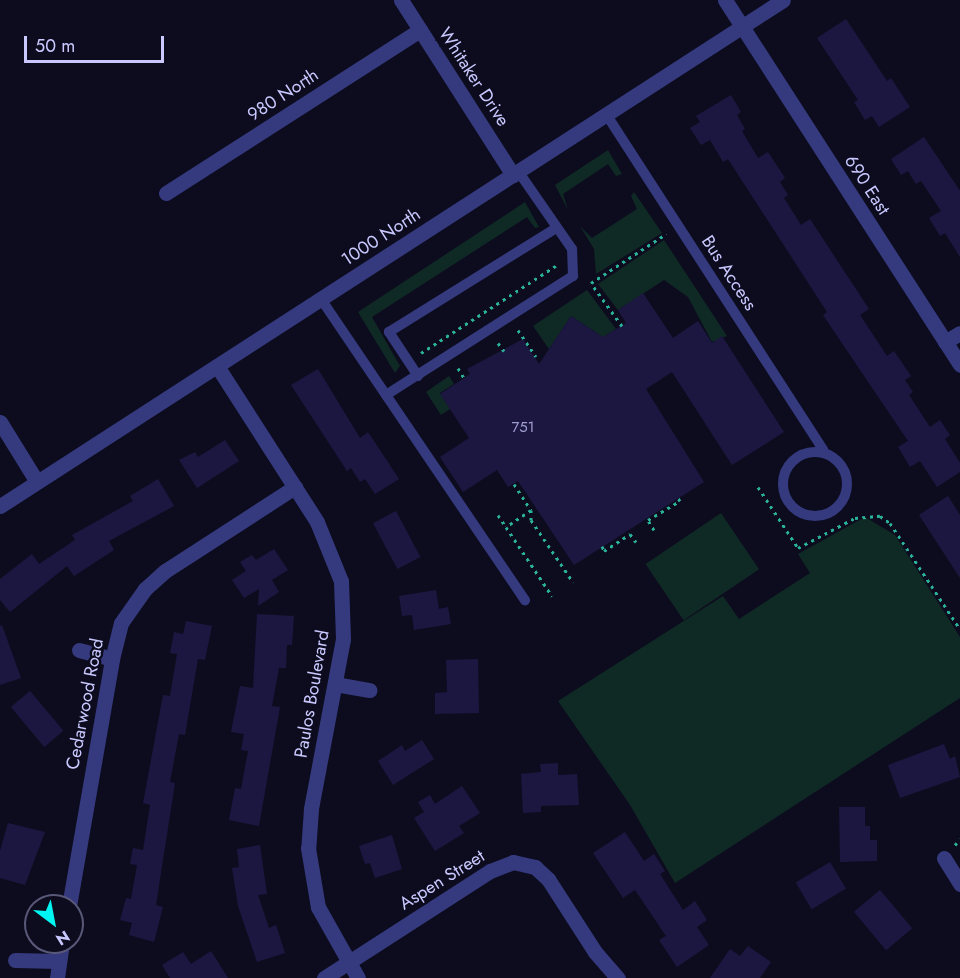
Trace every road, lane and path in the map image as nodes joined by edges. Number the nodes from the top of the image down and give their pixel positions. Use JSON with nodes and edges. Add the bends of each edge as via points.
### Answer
{"nodes":[{"id":1,"x":401,"y":0,"type":"edge"},
{"id":2,"x":725,"y":0,"type":"edge"},
{"id":3,"x":783,"y":0,"type":"edge"},
{"id":4,"x":742,"y":27,"type":"junction"},
{"id":5,"x":420,"y":30,"type":"junction"},
{"id":6,"x":606,"y":114,"type":"junction"},
{"id":7,"x":516,"y":173,"type":"junction"},
{"id":8,"x":166,"y":193,"type":"dead end"},
{"id":9,"x":556,"y":228,"type":"junction"},
{"id":10,"x":667,"y":234,"type":"dead end"},
{"id":11,"x":557,"y":265,"type":"dead end"},
{"id":12,"x":321,"y":298,"type":"junction"},
{"id":13,"x":622,"y":326,"type":"dead end"},
{"id":14,"x":519,"y":330,"type":"dead end"},
{"id":15,"x":960,"y":333,"type":"edge"},
{"id":16,"x":945,"y":342,"type":"junction"},
{"id":17,"x":498,"y":343,"type":"dead end"},
{"id":18,"x":504,"y":351,"type":"dead end"},
{"id":19,"x":421,"y":353,"type":"dead end"},
{"id":20,"x":536,"y":357,"type":"dead end"},
{"id":21,"x":960,"y":365,"type":"edge"},
{"id":22,"x":217,"y":366,"type":"junction"},
{"id":23,"x":458,"y":368,"type":"dead end"},
{"id":24,"x":418,"y":376,"type":"junction"},
{"id":25,"x":464,"y":378,"type":"dead end"},
{"id":26,"x":386,"y":395,"type":"junction"},
{"id":27,"x":0,"y":422,"type":"edge"},
{"id":28,"x":823,"y":450,"type":"junction"},
{"id":29,"x":37,"y":482,"type":"junction"},
{"id":30,"x":513,"y":484,"type":"dead end"},
{"id":31,"x":295,"y":487,"type":"junction"},
{"id":32,"x":758,"y":487,"type":"dead end"},
{"id":33,"x":678,"y":498,"type":"dead end"},
{"id":34,"x":0,"y":506,"type":"edge"},
{"id":35,"x":531,"y":510,"type":"junction"},
{"id":36,"x":498,"y":515,"type":"dead end"},
{"id":37,"x":506,"y":527,"type":"junction"},
{"id":38,"x":654,"y":530,"type":"dead end"},
{"id":39,"x":636,"y":542,"type":"dead end"},
{"id":40,"x":602,"y":546,"type":"dead end"},
{"id":41,"x":573,"y":582,"type":"dead end"},
{"id":42,"x":552,"y":596,"type":"dead end"},
{"id":43,"x":525,"y":600,"type":"dead end"},
{"id":44,"x":960,"y":629,"type":"edge"},
{"id":45,"x":78,"y":650,"type":"dead end"},
{"id":46,"x":112,"y":658,"type":"junction"},
{"id":47,"x":335,"y":684,"type":"junction"},
{"id":48,"x":369,"y":690,"type":"dead end"},
{"id":49,"x":944,"y":858,"type":"dead end"},
{"id":50,"x":960,"y":884,"type":"edge"},
{"id":51,"x":71,"y":894,"type":"edge"},
{"id":52,"x":59,"y":954,"type":"edge"},
{"id":53,"x":15,"y":960,"type":"dead end"},
{"id":54,"x":58,"y":961,"type":"junction"},
{"id":55,"x":348,"y":962,"type":"junction"},
{"id":56,"x":57,"y":978,"type":"edge"},
{"id":57,"x":324,"y":978,"type":"edge"},
{"id":58,"x":358,"y":978,"type":"edge"},
{"id":59,"x":618,"y":978,"type":"edge"}],
"edges":[{"from":1,"to":5,"type":"street","name":"Whitaker Drive"},
{"from":2,"to":4,"type":"street","name":"690 East"},
{"from":3,"to":4,"type":"street","name":"1000 North"},
{"from":4,"to":6,"type":"street","name":"1000 North"},
{"from":4,"to":16,"type":"street","name":"690 East"},
{"from":5,"to":7,"type":"street","name":"Whitaker Drive"},
{"from":5,"to":8,"type":"street","name":"980 North"},
{"from":6,"to":7,"type":"street","name":"1000 North"},
{"from":6,"to":28,"type":"lane","name":"Bus Access"},
{"from":7,"to":9,"type":"lane"},
{"from":7,"to":12,"type":"street","name":"1000 North"},
{"from":9,"to":24,"type":"lane","via":[[572,249],[573,276]]},
{"from":9,"to":24,"type":"lane","via":[[389,332]]},
{"from":10,"to":13,"type":"path","via":[[591,283]]},
{"from":11,"to":19,"type":"path"},
{"from":12,"to":22,"type":"street","name":"1000 North"},
{"from":12,"to":26,"type":"lane"},
{"from":14,"to":20,"type":"path"},
{"from":15,"to":16,"type":"street"},
{"from":16,"to":21,"type":"street","name":"690 East"},
{"from":17,"to":18,"type":"path"},
{"from":22,"to":29,"type":"street","name":"1000 North"},
{"from":22,"to":31,"type":"street","name":"Paulos Boulevard"},
{"from":23,"to":25,"type":"path"},
{"from":24,"to":26,"type":"lane"},
{"from":26,"to":43,"type":"lane"},
{"from":27,"to":29,"type":"street"},
{"from":28,"to":28,"type":"lane","via":[[802,453],[786,468],[784,488],[790,503],[804,516],[828,513],[841,506],[846,494],[847,481],[833,458]]},
{"from":29,"to":34,"type":"street","name":"1000 North"},
{"from":30,"to":35,"type":"path"},
{"from":31,"to":46,"type":"street","name":"Cedarwood Road","via":[[165,571],[145,589],[121,623]]},
{"from":31,"to":47,"type":"street","name":"Paulos Boulevard","via":[[327,541],[341,580],[345,619]]},
{"from":32,"to":44,"type":"path","via":[[798,549],[855,518],[880,516],[890,523]]},
{"from":33,"to":38,"type":"path","via":[[680,501],[648,520]]},
{"from":35,"to":37,"type":"path"},
{"from":35,"to":41,"type":"path","via":[[531,520]]},
{"from":36,"to":37,"type":"path"},
{"from":37,"to":42,"type":"path"},
{"from":39,"to":40,"type":"path","via":[[630,534],[604,551]]},
{"from":45,"to":46,"type":"street"},
{"from":46,"to":51,"type":"street","name":"Cedarwood Road"},
{"from":47,"to":48,"type":"street"},
{"from":47,"to":55,"type":"street","name":"Paulos Boulevard","via":[[308,848],[318,907]]},
{"from":49,"to":50,"type":"street"},
{"from":52,"to":54,"type":"street"},
{"from":53,"to":54,"type":"street"},
{"from":54,"to":56,"type":"street"},
{"from":55,"to":57,"type":"street","name":"Aspen Street"},
{"from":55,"to":58,"type":"street","name":"Paulos Boulevard"},
{"from":55,"to":59,"type":"street","name":"Aspen Street","via":[[490,871],[513,862],[535,867],[548,879],[595,952]]}]}
